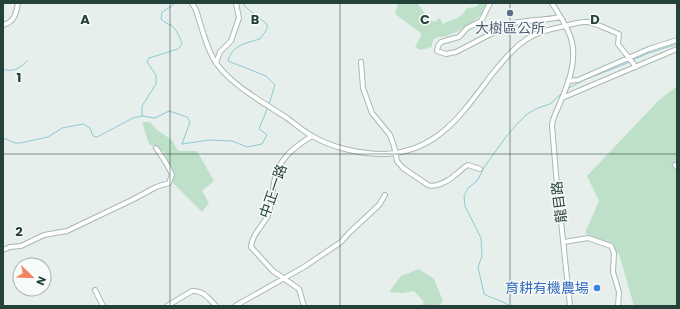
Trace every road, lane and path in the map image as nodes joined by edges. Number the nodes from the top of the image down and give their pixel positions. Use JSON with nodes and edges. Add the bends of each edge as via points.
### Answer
{"nodes":[{"id":1,"x":18,"y":3,"type":"edge"},
{"id":2,"x":192,"y":3,"type":"edge"},
{"id":3,"x":236,"y":3,"type":"edge"},
{"id":4,"x":490,"y":3,"type":"edge"},
{"id":5,"x":552,"y":3,"type":"edge"},
{"id":6,"x":560,"y":17,"type":"junction"},
{"id":7,"x":3,"y":25,"type":"edge"},
{"id":8,"x":566,"y":26,"type":"junction"},
{"id":9,"x":677,"y":40,"type":"edge"},
{"id":10,"x":677,"y":49,"type":"edge"},
{"id":11,"x":630,"y":58,"type":"junction"},
{"id":12,"x":361,"y":62,"type":"dead end"},
{"id":13,"x":216,"y":63,"type":"junction"},
{"id":14,"x":635,"y":66,"type":"junction"},
{"id":15,"x":568,"y":82,"type":"junction"},
{"id":16,"x":561,"y":99,"type":"junction"},
{"id":17,"x":312,"y":136,"type":"junction"},
{"id":18,"x":156,"y":148,"type":"dead end"},
{"id":19,"x":395,"y":153,"type":"junction"},
{"id":20,"x":480,"y":169,"type":"dead end"},
{"id":21,"x":385,"y":195,"type":"dead end"},
{"id":22,"x":564,"y":242,"type":"junction"},
{"id":23,"x":3,"y":250,"type":"edge"},
{"id":24,"x":284,"y":278,"type":"junction"},
{"id":25,"x":95,"y":290,"type":"dead end"},
{"id":26,"x":103,"y":306,"type":"edge"},
{"id":27,"x":167,"y":306,"type":"edge"},
{"id":28,"x":216,"y":306,"type":"edge"},
{"id":29,"x":235,"y":306,"type":"edge"},
{"id":30,"x":304,"y":306,"type":"edge"},
{"id":31,"x":570,"y":306,"type":"edge"},
{"id":32,"x":618,"y":306,"type":"edge"}],
"edges":[{"from":1,"to":7,"type":"street","via":[[12,21]]},
{"from":2,"to":13,"type":"street"},
{"from":3,"to":13,"type":"street","via":[[239,18],[230,42],[220,52]]},
{"from":4,"to":6,"type":"street","via":[[481,21],[467,28],[459,36],[441,42],[438,51],[446,54],[456,52],[519,21]]},
{"from":5,"to":6,"type":"street"},
{"from":6,"to":8,"type":"street"},
{"from":8,"to":11,"type":"street","via":[[588,22],[619,34],[618,44]]},
{"from":8,"to":15,"type":"street","via":[[574,58]]},
{"from":8,"to":19,"type":"street","via":[[528,38],[503,61],[448,129],[414,149]]},
{"from":9,"to":11,"type":"street"},
{"from":10,"to":14,"type":"street"},
{"from":11,"to":14,"type":"street"},
{"from":11,"to":15,"type":"street"},
{"from":12,"to":19,"type":"street","via":[[363,88],[372,113],[390,135]]},
{"from":13,"to":17,"type":"street","via":[[224,73],[246,90]]},
{"from":14,"to":16,"type":"street"},
{"from":15,"to":16,"type":"street","name":"龍目路"},
{"from":16,"to":22,"type":"street","name":"龍目路","via":[[552,125]]},
{"from":17,"to":19,"type":"street","via":[[349,150],[372,154]]},
{"from":17,"to":24,"type":"street","name":"中正一路","via":[[287,154],[277,172],[271,207],[266,219],[251,240],[251,247],[265,264]]},
{"from":18,"to":23,"type":"street","via":[[170,168],[172,175],[169,183],[67,231],[44,235],[21,246]]},
{"from":19,"to":20,"type":"street","via":[[403,168],[430,186],[454,176],[465,166]]},
{"from":21,"to":24,"type":"street","via":[[379,205],[341,242]]},
{"from":22,"to":31,"type":"street","name":"龍目路"},
{"from":22,"to":32,"type":"street","via":[[588,238],[611,246],[614,253],[613,272],[619,292]]},
{"from":24,"to":29,"type":"street"},
{"from":24,"to":30,"type":"street","name":"中正一路","via":[[299,289]]},
{"from":25,"to":26,"type":"street"},
{"from":27,"to":28,"type":"street","via":[[196,291],[204,293]]}]}
